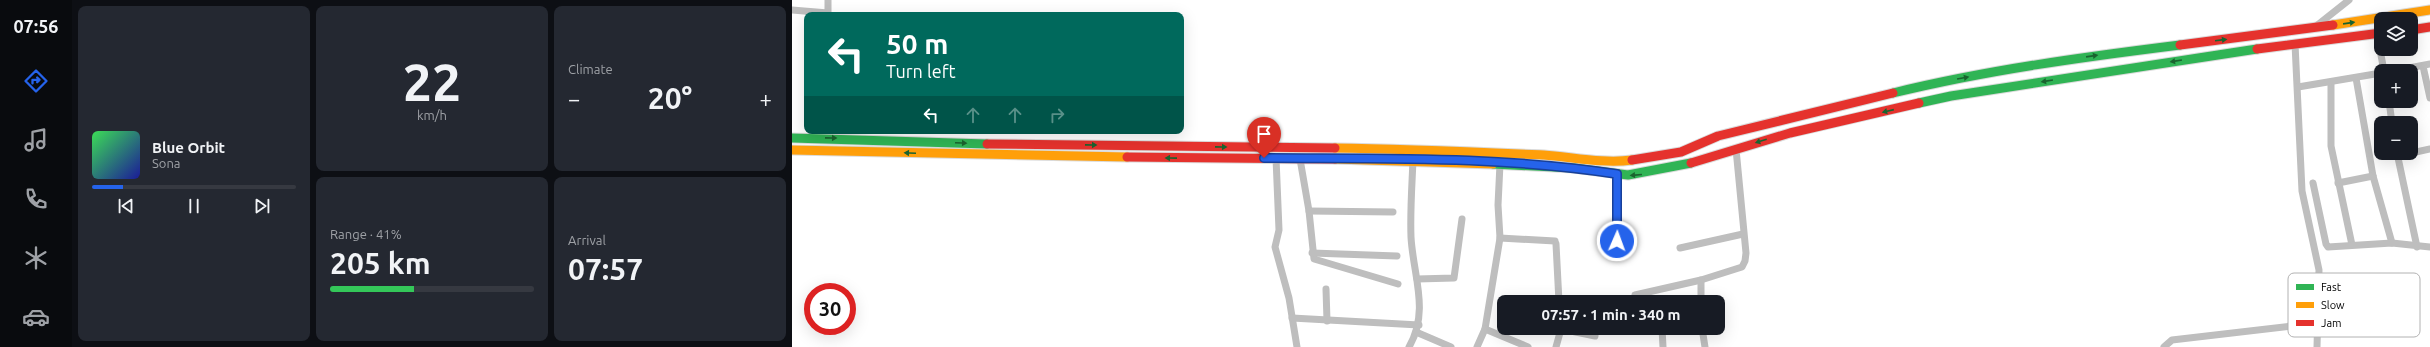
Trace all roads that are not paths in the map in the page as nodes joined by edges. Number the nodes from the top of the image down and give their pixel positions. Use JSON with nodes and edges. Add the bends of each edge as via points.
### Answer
{"nodes":[{"id":1,"x":828,"y":0,"type":"edge"},
{"id":2,"x":2349,"y":0,"type":"edge"},
{"id":3,"x":792,"y":10,"type":"edge"},
{"id":4,"x":2430,"y":10,"type":"edge"},
{"id":5,"x":816,"y":12,"type":"edge"},
{"id":6,"x":828,"y":12,"type":"edge"},
{"id":7,"x":2430,"y":27,"type":"edge"},
{"id":8,"x":2314,"y":28,"type":"junction"},
{"id":9,"x":2418,"y":29,"type":"edge"},
{"id":10,"x":2272,"y":34,"type":"junction"},
{"id":11,"x":2374,"y":35,"type":"edge"},
{"id":12,"x":2294,"y":44,"type":"junction"},
{"id":13,"x":2274,"y":47,"type":"junction"},
{"id":14,"x":2427,"y":65,"type":"edge"},
{"id":15,"x":2374,"y":74,"type":"edge"},
{"id":16,"x":2356,"y":78,"type":"junction"},
{"id":17,"x":2331,"y":82,"type":"junction"},
{"id":18,"x":2298,"y":87,"type":"junction"},
{"id":19,"x":2430,"y":98,"type":"edge"},
{"id":20,"x":792,"y":138,"type":"edge"},
{"id":21,"x":1736,"y":149,"type":"junction"},
{"id":22,"x":792,"y":150,"type":"edge"},
{"id":23,"x":2430,"y":150,"type":"edge"},
{"id":24,"x":2418,"y":152,"type":"edge"},
{"id":25,"x":1276,"y":158,"type":"junction"},
{"id":26,"x":1300,"y":158,"type":"junction"},
{"id":27,"x":1471,"y":158,"type":"junction"},
{"id":28,"x":1413,"y":160,"type":"junction"},
{"id":29,"x":2399,"y":160,"type":"edge"},
{"id":30,"x":1500,"y":164,"type":"junction"},
{"id":31,"x":1617,"y":174,"type":"junction"},
{"id":32,"x":2373,"y":176,"type":"junction"},
{"id":33,"x":2313,"y":183,"type":"dead end"},
{"id":34,"x":2338,"y":183,"type":"junction"},
{"id":35,"x":1309,"y":212,"type":"junction"},
{"id":36,"x":1393,"y":212,"type":"dead end"},
{"id":37,"x":1462,"y":219,"type":"dead end"},
{"id":38,"x":1743,"y":234,"type":"junction"},
{"id":39,"x":1500,"y":238,"type":"junction"},
{"id":40,"x":1617,"y":241,"type":"dead end"},
{"id":41,"x":2392,"y":243,"type":"junction"},
{"id":42,"x":2352,"y":246,"type":"junction"},
{"id":43,"x":2430,"y":246,"type":"edge"},
{"id":44,"x":2417,"y":247,"type":"junction"},
{"id":45,"x":1680,"y":248,"type":"dead end"},
{"id":46,"x":1312,"y":253,"type":"junction"},
{"id":47,"x":1397,"y":256,"type":"dead end"},
{"id":48,"x":2319,"y":273,"type":"edge"},
{"id":49,"x":1417,"y":279,"type":"junction"},
{"id":50,"x":1701,"y":280,"type":"junction"},
{"id":51,"x":1398,"y":284,"type":"dead end"},
{"id":52,"x":1326,"y":289,"type":"dead end"},
{"id":53,"x":1559,"y":295,"type":"edge"},
{"id":54,"x":1635,"y":295,"type":"dead end"},
{"id":55,"x":1701,"y":295,"type":"edge"},
{"id":56,"x":1292,"y":318,"type":"junction"},
{"id":57,"x":1327,"y":321,"type":"junction"},
{"id":58,"x":2288,"y":326,"type":"edge"},
{"id":59,"x":1417,"y":328,"type":"junction"},
{"id":60,"x":1486,"y":329,"type":"junction"},
{"id":61,"x":1559,"y":335,"type":"edge"},
{"id":62,"x":1590,"y":335,"type":"edge"},
{"id":63,"x":1662,"y":335,"type":"edge"},
{"id":64,"x":1703,"y":335,"type":"edge"},
{"id":65,"x":1595,"y":336,"type":"dead end"},
{"id":66,"x":1297,"y":347,"type":"edge"},
{"id":67,"x":1409,"y":347,"type":"edge"},
{"id":68,"x":1451,"y":347,"type":"edge"},
{"id":69,"x":1477,"y":347,"type":"edge"},
{"id":70,"x":1528,"y":347,"type":"edge"},
{"id":71,"x":1556,"y":347,"type":"edge"},
{"id":72,"x":1663,"y":347,"type":"edge"},
{"id":73,"x":1705,"y":347,"type":"edge"},
{"id":74,"x":2164,"y":347,"type":"edge"}],
"edges":[{"from":1,"to":6,"type":"street"},
{"from":2,"to":8,"type":"street"},
{"from":3,"to":5,"type":"street"},
{"from":8,"to":4,"type":"main road","one_way":true},
{"from":7,"to":9,"type":"main road"},
{"from":8,"to":10,"type":"main road"},
{"from":10,"to":13,"type":"main road"},
{"from":27,"to":10,"type":"main road","one_way":true,"via":[[1575,157],[1619,162],[1670,155],[1718,136],[1925,85],[2091,56]]},
{"from":11,"to":12,"type":"main road"},
{"from":12,"to":13,"type":"main road"},
{"from":12,"to":18,"type":"street"},
{"from":13,"to":21,"type":"main road","one_way":true,"via":[[1951,96],[1790,133]]},
{"from":14,"to":19,"type":"street"},
{"from":15,"to":16,"type":"street"},
{"from":16,"to":17,"type":"street"},
{"from":16,"to":32,"type":"street"},
{"from":17,"to":18,"type":"street"},
{"from":17,"to":34,"type":"street","via":[[2331,146]]},
{"from":18,"to":48,"type":"street","via":[[2302,191]]},
{"from":20,"to":27,"type":"main road","one_way":true,"via":[[1016,145],[1411,149]]},
{"from":21,"to":31,"type":"main road","one_way":true,"via":[[1653,173]]},
{"from":21,"to":38,"type":"street"},
{"from":25,"to":22,"type":"main road","one_way":true},
{"from":23,"to":24,"type":"street"},
{"from":25,"to":26,"type":"main road"},
{"from":25,"to":56,"type":"street","via":[[1279,230],[1275,247]]},
{"from":26,"to":28,"type":"main road"},
{"from":26,"to":35,"type":"street"},
{"from":27,"to":28,"type":"main road"},
{"from":27,"to":30,"type":"main road"},
{"from":28,"to":49,"type":"street","via":[[1411,237]]},
{"from":29,"to":44,"type":"street"},
{"from":30,"to":31,"type":"main road","via":[[1574,168]]},
{"from":30,"to":39,"type":"street"},
{"from":31,"to":40,"type":"street"},
{"from":32,"to":34,"type":"street"},
{"from":32,"to":41,"type":"street"},
{"from":33,"to":42,"type":"street","via":[[2326,244],[2333,248]]},
{"from":34,"to":42,"type":"street"},
{"from":35,"to":36,"type":"street"},
{"from":35,"to":46,"type":"street"},
{"from":37,"to":49,"type":"street","via":[[1454,278]]},
{"from":38,"to":45,"type":"street"},
{"from":38,"to":50,"type":"street","via":[[1746,261],[1742,267]]},
{"from":39,"to":53,"type":"street","via":[[1555,243]]},
{"from":39,"to":60,"type":"street"},
{"from":41,"to":42,"type":"street"},
{"from":41,"to":44,"type":"street"},
{"from":43,"to":44,"type":"street"},
{"from":46,"to":47,"type":"street"},
{"from":46,"to":51,"type":"street","via":[[1315,260]]},
{"from":49,"to":59,"type":"street","via":[[1420,306]]},
{"from":50,"to":54,"type":"street"},
{"from":50,"to":55,"type":"street"},
{"from":52,"to":57,"type":"street"},
{"from":56,"to":57,"type":"street"},
{"from":56,"to":66,"type":"street"},
{"from":57,"to":59,"type":"street"},
{"from":58,"to":74,"type":"street","via":[[2172,340]]},
{"from":59,"to":67,"type":"street"},
{"from":59,"to":68,"type":"street"},
{"from":60,"to":69,"type":"street"},
{"from":60,"to":70,"type":"street"},
{"from":61,"to":71,"type":"street"},
{"from":62,"to":65,"type":"street"},
{"from":63,"to":72,"type":"street"},
{"from":64,"to":73,"type":"street"}]}
